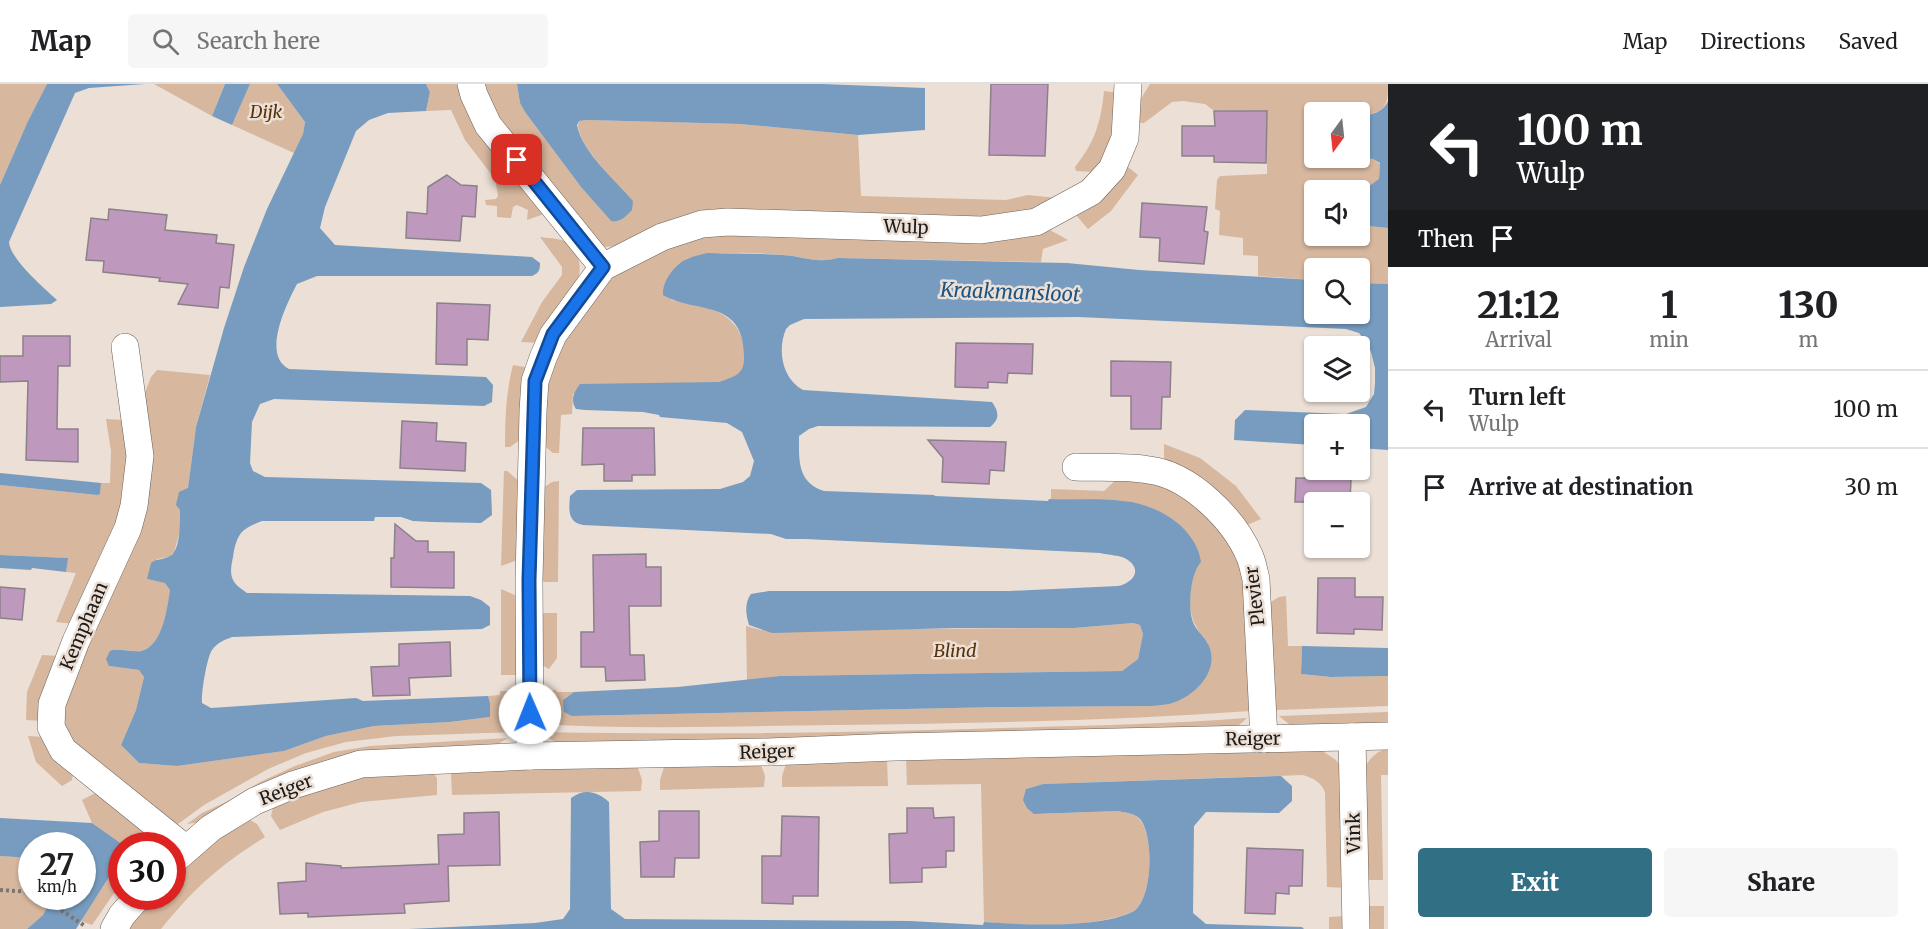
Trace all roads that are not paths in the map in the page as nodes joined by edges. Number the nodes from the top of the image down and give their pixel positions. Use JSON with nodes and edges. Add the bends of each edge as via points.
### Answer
{"nodes":[{"id":1,"x":471,"y":84,"type":"edge"},
{"id":2,"x":1128,"y":84,"type":"edge"},
{"id":3,"x":603,"y":267,"type":"junction"},
{"id":4,"x":125,"y":347,"type":"dead end"},
{"id":5,"x":1076,"y":467,"type":"dead end"},
{"id":6,"x":1352,"y":736,"type":"junction"},
{"id":7,"x":1388,"y":736,"type":"edge"},
{"id":8,"x":1264,"y":739,"type":"junction"},
{"id":9,"x":530,"y":756,"type":"junction"},
{"id":10,"x":153,"y":832,"type":"edge"},
{"id":11,"x":186,"y":850,"type":"edge"},
{"id":12,"x":126,"y":910,"type":"edge"},
{"id":13,"x":114,"y":929,"type":"edge"},
{"id":14,"x":1356,"y":929,"type":"edge"}],
"edges":[{"from":1,"to":3,"type":"street","via":[[488,125]]},
{"from":2,"to":3,"type":"street","name":"Wulp","via":[[1125,138],[1112,169],[1091,192],[1036,222],[981,230],[702,224],[662,237]]},
{"from":3,"to":9,"type":"street","name":"Wulp","via":[[553,334],[535,381],[529,580]]},
{"from":4,"to":10,"type":"street","name":"Kemphaan","via":[[140,456],[134,506],[128,528],[76,640],[52,704],[51,727],[63,750]]},
{"from":5,"to":8,"type":"street","name":"Plevier","via":[[1151,470],[1182,481],[1229,523],[1250,557],[1256,579]]},
{"from":6,"to":7,"type":"street","name":"Reiger"},
{"from":6,"to":8,"type":"street","name":"Reiger"},
{"from":6,"to":14,"type":"street","name":"Vink"},
{"from":8,"to":9,"type":"street","name":"Reiger"},
{"from":9,"to":11,"type":"street","name":"Reiger","via":[[361,764],[255,801],[211,828]]},
{"from":12,"to":13,"type":"street"}]}
